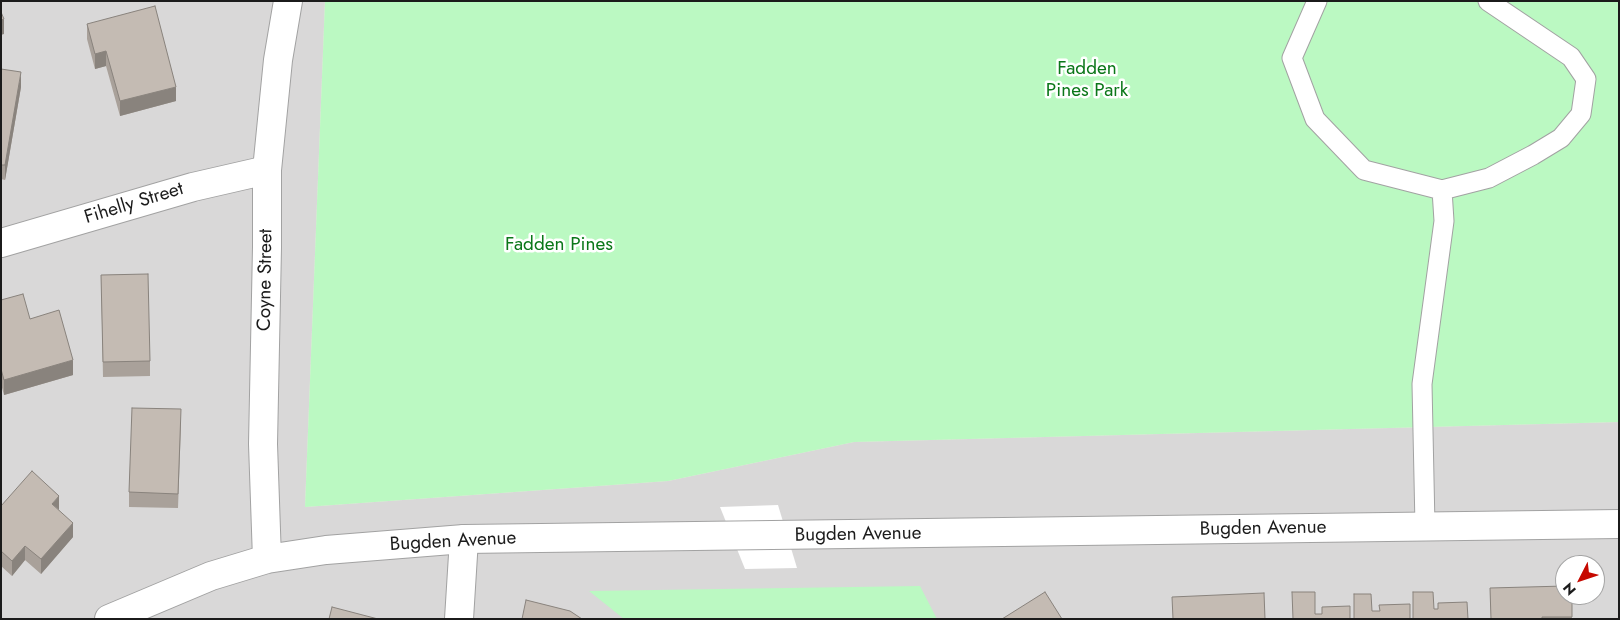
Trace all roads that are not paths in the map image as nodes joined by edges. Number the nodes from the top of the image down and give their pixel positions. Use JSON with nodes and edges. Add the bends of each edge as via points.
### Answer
{"nodes":[{"id":1,"x":288,"y":1,"type":"edge"},
{"id":2,"x":1317,"y":1,"type":"edge"},
{"id":3,"x":1488,"y":1,"type":"edge"},
{"id":4,"x":267,"y":170,"type":"junction"},
{"id":5,"x":1442,"y":190,"type":"junction"},
{"id":6,"x":1,"y":244,"type":"edge"},
{"id":7,"x":1619,"y":524,"type":"edge"},
{"id":8,"x":1425,"y":526,"type":"junction"},
{"id":9,"x":464,"y":539,"type":"junction"},
{"id":10,"x":267,"y":559,"type":"junction"},
{"id":11,"x":109,"y":619,"type":"edge"},
{"id":12,"x":459,"y":619,"type":"edge"}],
"edges":[{"from":1,"to":4,"type":"street","name":"Coyne Street","via":[[278,60]]},
{"from":2,"to":5,"type":"lane","via":[[1292,58],[1315,120],[1364,170]]},
{"from":3,"to":5,"type":"lane","via":[[1570,57],[1586,79],[1581,114],[1562,138],[1533,155],[1489,178]]},
{"from":4,"to":6,"type":"street","name":"Fihelly Street","via":[[193,187]]},
{"from":4,"to":10,"type":"street","name":"Coyne Street","via":[[263,444]]},
{"from":5,"to":8,"type":"lane","via":[[1444,222],[1422,384]]},
{"from":7,"to":8,"type":"street","name":"Bugden Avenue"},
{"from":8,"to":9,"type":"street","name":"Bugden Avenue"},
{"from":9,"to":10,"type":"street","name":"Bugden Avenue","via":[[326,550]]},
{"from":9,"to":12,"type":"street"},
{"from":10,"to":11,"type":"street","name":"Bugden Avenue","via":[[211,576]]}]}
